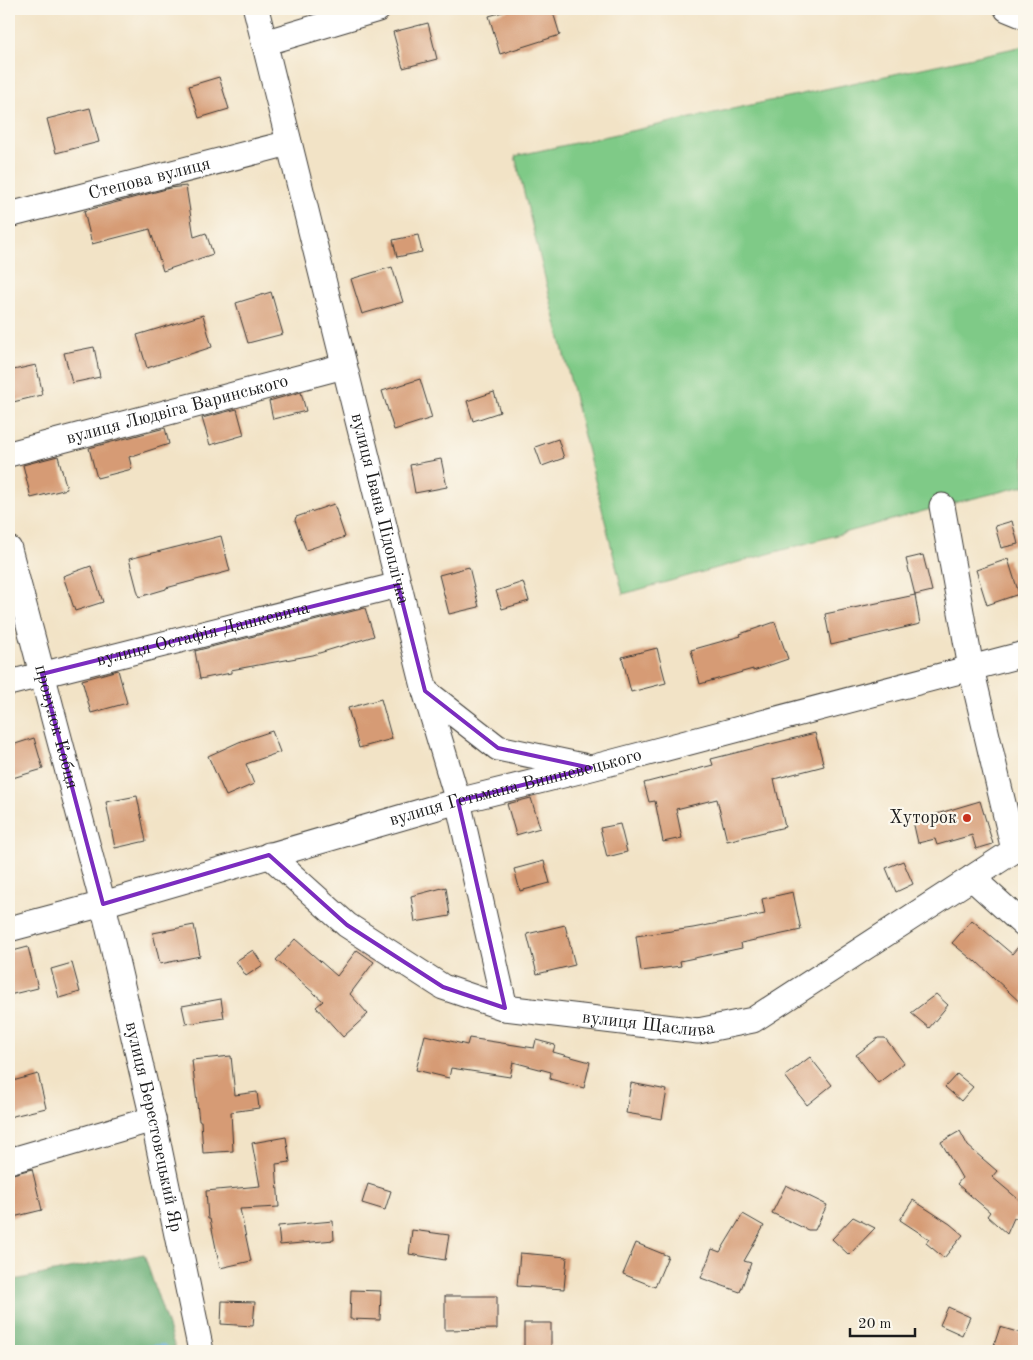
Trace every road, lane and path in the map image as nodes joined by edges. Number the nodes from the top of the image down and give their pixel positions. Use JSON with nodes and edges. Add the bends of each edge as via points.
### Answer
{"nodes":[{"id":1,"x":256,"y":9,"type":"edge"},
{"id":2,"x":378,"y":9,"type":"edge"},
{"id":3,"x":1007,"y":9,"type":"edge"},
{"id":4,"x":1024,"y":16,"type":"edge"},
{"id":5,"x":264,"y":43,"type":"junction"},
{"id":6,"x":289,"y":143,"type":"junction"},
{"id":7,"x":9,"y":215,"type":"edge"},
{"id":8,"x":344,"y":366,"type":"junction"},
{"id":9,"x":9,"y":454,"type":"edge"},
{"id":10,"x":942,"y":506,"type":"dead end"},
{"id":11,"x":9,"y":549,"type":"edge"},
{"id":12,"x":398,"y":585,"type":"junction"},
{"id":13,"x":1024,"y":654,"type":"edge"},
{"id":14,"x":971,"y":668,"type":"junction"},
{"id":15,"x":42,"y":674,"type":"junction"},
{"id":16,"x":9,"y":683,"type":"edge"},
{"id":17,"x":425,"y":691,"type":"junction"},
{"id":18,"x":590,"y":768,"type":"junction"},
{"id":19,"x":458,"y":801,"type":"junction"},
{"id":20,"x":1019,"y":847,"type":"edge"},
{"id":21,"x":269,"y":855,"type":"junction"},
{"id":22,"x":972,"y":878,"type":"junction"},
{"id":23,"x":103,"y":904,"type":"junction"},
{"id":24,"x":1024,"y":925,"type":"edge"},
{"id":25,"x":9,"y":929,"type":"edge"},
{"id":26,"x":505,"y":1008,"type":"junction"},
{"id":27,"x":153,"y":1118,"type":"junction"},
{"id":28,"x":9,"y":1161,"type":"edge"},
{"id":29,"x":201,"y":1351,"type":"edge"}],
"edges":[{"from":1,"to":5,"type":"street","name":"вулиця Івана Підоплічка"},
{"from":2,"to":5,"type":"street"},
{"from":3,"to":4,"type":"street"},
{"from":5,"to":6,"type":"street","name":"вулиця Івана Підоплічка"},
{"from":6,"to":7,"type":"street","name":"Степова вулиця"},
{"from":6,"to":8,"type":"street","name":"вулиця Івана Підоплічка"},
{"from":8,"to":9,"type":"street","name":"вулиця Людвіга Варинського"},
{"from":8,"to":12,"type":"street","name":"вулиця Івана Підоплічка"},
{"from":10,"to":14,"type":"street"},
{"from":11,"to":15,"type":"street","name":"провулок Кобця"},
{"from":12,"to":15,"type":"street","name":"вулиця Остафія Дашкевича"},
{"from":12,"to":17,"type":"street","name":"вулиця Івана Підоплічка"},
{"from":13,"to":14,"type":"street","name":"вулиця Гетьмана Вишневецького"},
{"from":14,"to":18,"type":"street","name":"вулиця Гетьмана Вишневецького"},
{"from":14,"to":20,"type":"street"},
{"from":15,"to":16,"type":"street","name":"вулиця Остафія Дашкевича"},
{"from":15,"to":23,"type":"street","name":"провулок Кобця"},
{"from":17,"to":18,"type":"street","via":[[498,748]]},
{"from":17,"to":19,"type":"street","name":"вулиця Івана Підоплічка"},
{"from":18,"to":19,"type":"street","name":"вулиця Гетьмана Вишневецького"},
{"from":19,"to":21,"type":"street","name":"вулиця Гетьмана Вишневецького"},
{"from":19,"to":26,"type":"street","name":"вулиця Івана Підоплічка"},
{"from":20,"to":22,"type":"street","name":"вулиця Щаслива"},
{"from":21,"to":23,"type":"street","name":"вулиця Гетьмана Вишневецького"},
{"from":21,"to":26,"type":"street","name":"вулиця Щаслива","via":[[347,925],[442,987]]},
{"from":22,"to":24,"type":"street"},
{"from":22,"to":26,"type":"street","name":"вулиця Щаслива","via":[[753,1020],[698,1031]]},
{"from":23,"to":25,"type":"street","name":"вулиця Гетьмана Вишневецького"},
{"from":23,"to":27,"type":"street","name":"вулиця Берестовецький Яр"},
{"from":27,"to":28,"type":"street"},
{"from":27,"to":29,"type":"street","name":"вулиця Берестовецький Яр"}]}
